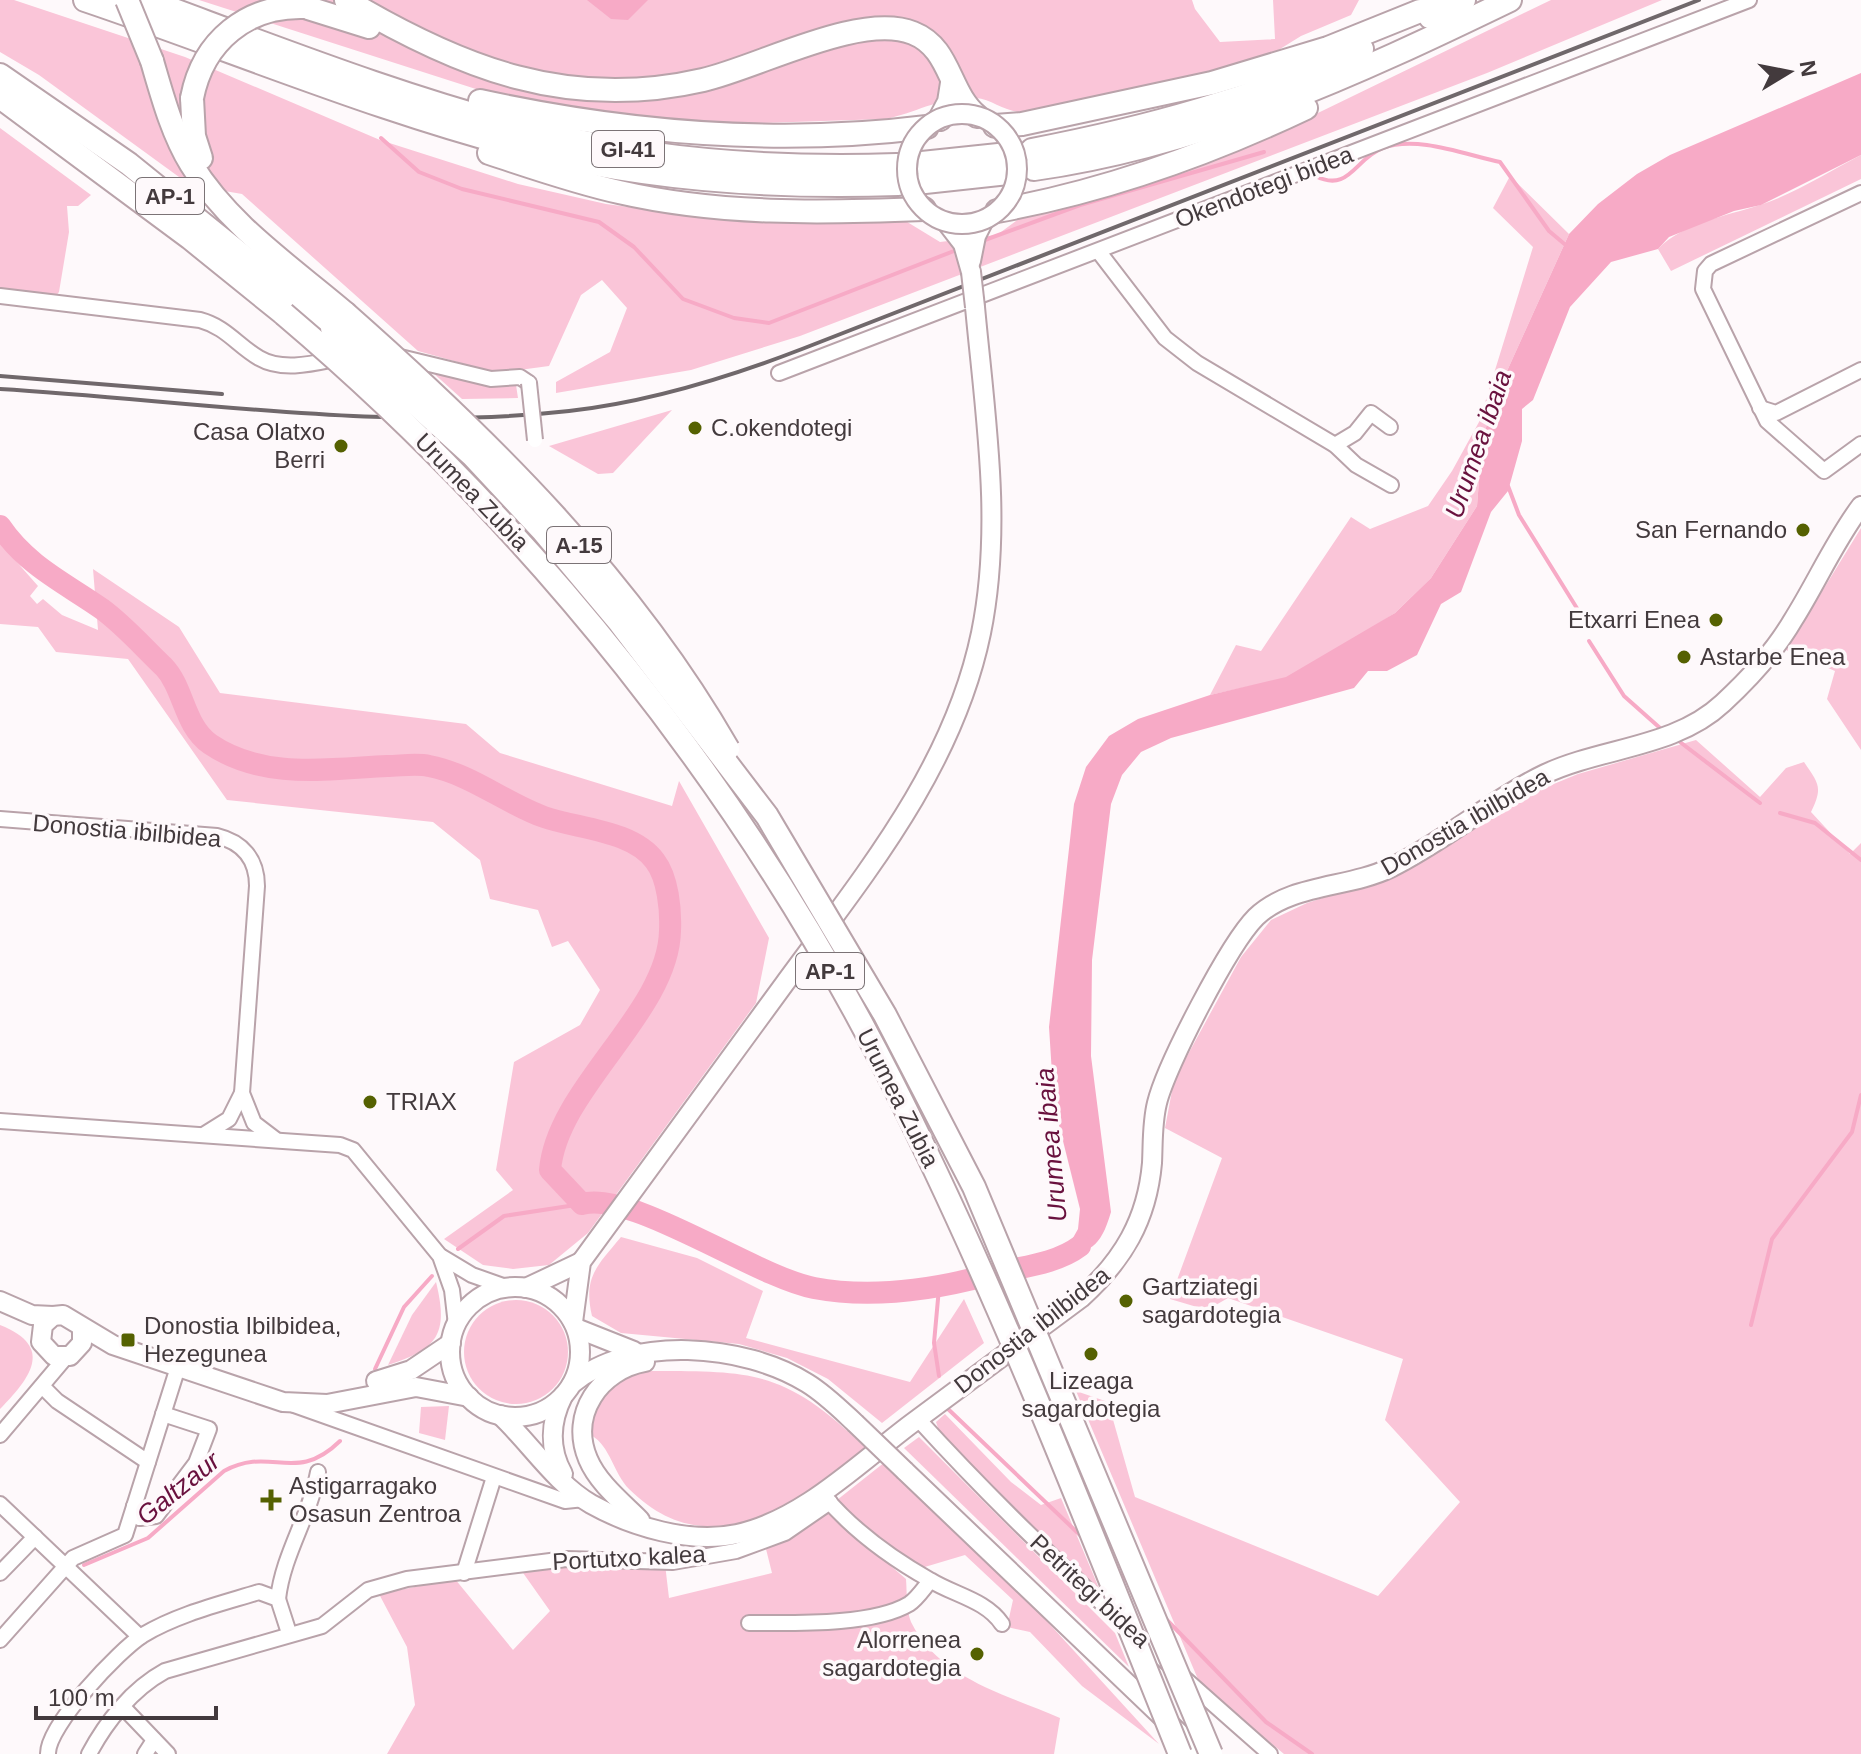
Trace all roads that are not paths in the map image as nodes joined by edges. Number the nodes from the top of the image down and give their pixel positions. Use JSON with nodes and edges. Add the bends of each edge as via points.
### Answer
{"nodes":[{"id":1,"x":85,"y":0,"type":"edge"},
{"id":2,"x":127,"y":0,"type":"edge"},
{"id":3,"x":147,"y":0,"type":"edge"},
{"id":4,"x":346,"y":0,"type":"edge"},
{"id":5,"x":1464,"y":0,"type":"edge"},
{"id":6,"x":1510,"y":0,"type":"edge"},
{"id":7,"x":1749,"y":0,"type":"edge"},
{"id":8,"x":1441,"y":11,"type":"junction"},
{"id":9,"x":412,"y":39,"type":"junction"},
{"id":10,"x":1406,"y":50,"type":"junction"},
{"id":11,"x":949,"y":74,"type":"junction"},
{"id":12,"x":0,"y":75,"type":"edge"},
{"id":13,"x":368,"y":79,"type":"junction"},
{"id":14,"x":0,"y":97,"type":"edge"},
{"id":15,"x":387,"y":107,"type":"junction"},
{"id":16,"x":0,"y":109,"type":"edge"},
{"id":17,"x":986,"y":121,"type":"junction"},
{"id":18,"x":934,"y":123,"type":"junction"},
{"id":19,"x":85,"y":158,"type":"junction"},
{"id":20,"x":1008,"y":163,"type":"dead end"},
{"id":21,"x":923,"y":173,"type":"dead end"},
{"id":22,"x":1861,"y":193,"type":"edge"},
{"id":23,"x":924,"y":209,"type":"junction"},
{"id":24,"x":991,"y":216,"type":"junction"},
{"id":25,"x":946,"y":222,"type":"junction"},
{"id":26,"x":1099,"y":252,"type":"junction"},
{"id":27,"x":971,"y":272,"type":"junction"},
{"id":28,"x":312,"y":285,"type":"junction"},
{"id":29,"x":0,"y":296,"type":"edge"},
{"id":30,"x":338,"y":320,"type":"junction"},
{"id":31,"x":1861,"y":370,"type":"edge"},
{"id":32,"x":779,"y":373,"type":"dead end"},
{"id":33,"x":1760,"y":408,"type":"junction"},
{"id":34,"x":1390,"y":427,"type":"dead end"},
{"id":35,"x":535,"y":440,"type":"dead end"},
{"id":36,"x":1861,"y":444,"type":"edge"},
{"id":37,"x":1335,"y":445,"type":"junction"},
{"id":38,"x":1391,"y":485,"type":"dead end"},
{"id":39,"x":1861,"y":506,"type":"edge"},
{"id":40,"x":767,"y":816,"type":"joint"},
{"id":41,"x":0,"y":819,"type":"edge"},
{"id":42,"x":242,"y":1093,"type":"junction"},
{"id":43,"x":0,"y":1121,"type":"edge"},
{"id":44,"x":201,"y":1135,"type":"junction"},
{"id":45,"x":279,"y":1141,"type":"junction"},
{"id":46,"x":440,"y":1256,"type":"junction"},
{"id":47,"x":581,"y":1262,"type":"junction"},
{"id":48,"x":506,"y":1287,"type":"junction"},
{"id":49,"x":526,"y":1288,"type":"junction"},
{"id":50,"x":0,"y":1301,"type":"edge"},
{"id":51,"x":0,"y":1311,"type":"edge"},
{"id":52,"x":53,"y":1316,"type":"junction"},
{"id":53,"x":574,"y":1325,"type":"junction"},
{"id":54,"x":82,"y":1329,"type":"junction"},
{"id":55,"x":454,"y":1334,"type":"junction"},
{"id":56,"x":42,"y":1343,"type":"junction"},
{"id":57,"x":113,"y":1345,"type":"junction"},
{"id":58,"x":640,"y":1352,"type":"junction"},
{"id":59,"x":693,"y":1352,"type":"junction"},
{"id":60,"x":71,"y":1354,"type":"junction"},
{"id":61,"x":178,"y":1367,"type":"junction"},
{"id":62,"x":43,"y":1387,"type":"junction"},
{"id":63,"x":568,"y":1390,"type":"junction"},
{"id":64,"x":350,"y":1394,"type":"junction"},
{"id":65,"x":267,"y":1397,"type":"junction"},
{"id":66,"x":469,"y":1397,"type":"junction"},
{"id":67,"x":327,"y":1413,"type":"junction"},
{"id":68,"x":163,"y":1414,"type":"junction"},
{"id":69,"x":500,"y":1415,"type":"junction"},
{"id":70,"x":918,"y":1419,"type":"junction"},
{"id":71,"x":348,"y":1427,"type":"junction"},
{"id":72,"x":0,"y":1435,"type":"edge"},
{"id":73,"x":148,"y":1462,"type":"junction"},
{"id":74,"x":318,"y":1472,"type":"dead end"},
{"id":75,"x":494,"y":1477,"type":"junction"},
{"id":76,"x":825,"y":1497,"type":"junction"},
{"id":77,"x":582,"y":1498,"type":"junction"},
{"id":78,"x":0,"y":1504,"type":"edge"},
{"id":79,"x":134,"y":1506,"type":"junction"},
{"id":80,"x":644,"y":1524,"type":"junction"},
{"id":81,"x":35,"y":1537,"type":"junction"},
{"id":82,"x":66,"y":1568,"type":"junction"},
{"id":83,"x":0,"y":1573,"type":"edge"},
{"id":84,"x":464,"y":1573,"type":"junction"},
{"id":85,"x":930,"y":1581,"type":"junction"},
{"id":86,"x":278,"y":1599,"type":"junction"},
{"id":87,"x":749,"y":1623,"type":"dead end"},
{"id":88,"x":1002,"y":1624,"type":"dead end"},
{"id":89,"x":289,"y":1633,"type":"junction"},
{"id":90,"x":140,"y":1637,"type":"junction"},
{"id":91,"x":0,"y":1640,"type":"edge"},
{"id":92,"x":123,"y":1707,"type":"junction"},
{"id":93,"x":154,"y":1740,"type":"junction"},
{"id":94,"x":48,"y":1754,"type":"edge"},
{"id":95,"x":89,"y":1754,"type":"edge"},
{"id":96,"x":145,"y":1754,"type":"edge"},
{"id":97,"x":168,"y":1754,"type":"edge"},
{"id":98,"x":1180,"y":1754,"type":"edge"},
{"id":99,"x":1201,"y":1754,"type":"edge"},
{"id":100,"x":1211,"y":1754,"type":"edge"},
{"id":101,"x":1270,"y":1754,"type":"edge"}],
"edges":[{"from":1,"to":15,"type":"highway"},
{"from":2,"to":28,"type":"highway","bridge":true,"via":[[190,164],[252,236]]},
{"from":3,"to":13,"type":"highway"},
{"from":4,"to":9,"type":"highway"},
{"from":5,"to":8,"type":"highway"},
{"from":6,"to":10,"type":"highway"},
{"from":7,"to":26,"type":"street","name":"Okendotegi bidea"},
{"from":8,"to":10,"type":"highway","via":[[1333,62],[1226,103],[1033,160],[1170,141],[1339,81]]},
{"from":8,"to":17,"type":"highway","via":[[1420,11],[1328,48],[1212,83],[1022,124]]},
{"from":9,"to":11,"type":"highway","via":[[512,78],[592,90],[702,80],[874,27],[917,34],[937,50]]},
{"from":9,"to":28,"type":"highway","bridge":true,"via":[[393,38],[347,17],[305,7],[265,11],[229,30],[203,62],[192,98],[194,136],[214,182],[236,211]]},
{"from":10,"to":24,"type":"highway","via":[[1390,67],[1245,137],[1129,180]]},
{"from":11,"to":17,"type":"highway","via":[[962,102]]},
{"from":11,"to":18,"type":"highway","via":[[949,102]]},
{"from":12,"to":30,"type":"highway","number":"AP-1"},
{"from":13,"to":15,"type":"highway","number":"GI-41","via":[[543,133],[632,150],[898,174],[751,183],[628,170],[539,152]]},
{"from":13,"to":18,"type":"highway","via":[[390,79],[580,122],[698,134],[819,136]]},
{"from":14,"to":19,"type":"highway","number":"AP-1"},
{"from":15,"to":23,"type":"highway","via":[[440,135],[570,180],[701,206],[797,213]]},
{"from":16,"to":19,"type":"highway"},
{"from":17,"to":18,"type":"main road","bridge":true,"via":[[959,115]]},
{"from":17,"to":24,"type":"main road","bridge":true,"via":[[1011,144],[1017,168],[1012,192]]},
{"from":18,"to":23,"type":"main road","bridge":true,"via":[[918,137],[908,161],[910,186]]},
{"from":19,"to":98,"type":"highway","name":"Urumea Zubia","number":"AP-1","bridge":true,"via":[[284,314],[422,439],[554,581],[702,771],[769,869],[890,1077],[952,1205],[1066,1471]]},
{"from":20,"to":21,"type":"highway"},
{"from":22,"to":33,"type":"street","via":[[1705,271],[1703,289]]},
{"from":23,"to":25,"type":"main road","bridge":true},
{"from":24,"to":25,"type":"main road","bridge":true,"via":[[972,224]]},
{"from":24,"to":27,"type":"main road","via":[[973,245]]},
{"from":25,"to":27,"type":"main road","via":[[963,244]]},
{"from":26,"to":32,"type":"street","name":"Okendotegi bidea"},
{"from":26,"to":37,"type":"street","via":[[1165,338],[1197,363]]},
{"from":27,"to":47,"type":"main road","bridge":true,"via":[[992,506],[988,587],[967,685],[931,769],[896,831]]},
{"from":28,"to":30,"type":"highway"},
{"from":29,"to":35,"type":"street","bridge":true,"via":[[200,320],[224,329],[255,356],[274,363],[300,365],[384,354],[491,379],[520,377],[529,383]]},
{"from":30,"to":40,"type":"highway","number":"A-15","bridge":true,"via":[[489,445],[556,516],[710,717]]},
{"from":31,"to":33,"type":"street","via":[[1776,413]]},
{"from":33,"to":36,"type":"street","via":[[1777,432],[1824,471]]},
{"from":34,"to":37,"type":"street","via":[[1371,413],[1355,433]]},
{"from":37,"to":38,"type":"street","via":[[1356,465]]},
{"from":39,"to":70,"type":"main road","name":"Donostia ibilbidea","via":[[1778,642],[1721,705],[1699,721],[1661,738],[1562,767],[1390,868],[1292,897],[1257,916],[1225,961],[1163,1083],[1154,1117],[1149,1191],[1129,1245],[1081,1298]]},
{"from":40,"to":100,"type":"highway","name":"Urumea Zubia","number":"AP-1","bridge":true,"via":[[885,1015],[974,1187]]},
{"from":41,"to":42,"type":"street","name":"Donostia ibilbidea","via":[[217,836],[246,852],[257,886]]},
{"from":42,"to":44,"type":"street","via":[[229,1119]]},
{"from":42,"to":45,"type":"street","via":[[254,1123]]},
{"from":43,"to":44,"type":"street"},
{"from":44,"to":45,"type":"street"},
{"from":45,"to":46,"type":"street","via":[[353,1150]]},
{"from":46,"to":48,"type":"street"},
{"from":46,"to":55,"type":"street","via":[[452,1290]]},
{"from":47,"to":49,"type":"main road"},
{"from":47,"to":53,"type":"main road"},
{"from":48,"to":49,"type":"main road"},
{"from":48,"to":55,"type":"main road","via":[[476,1300]]},
{"from":49,"to":53,"type":"main road","via":[[548,1296]]},
{"from":50,"to":52,"type":"main road","via":[[32,1315]]},
{"from":51,"to":56,"type":"main road","via":[[27,1324]]},
{"from":52,"to":54,"type":"main road","via":[[68,1315]]},
{"from":52,"to":56,"type":"main road","via":[[43,1325]]},
{"from":53,"to":58,"type":"main road","via":[[607,1343]]},
{"from":53,"to":63,"type":"main road","via":[[580,1357]]},
{"from":54,"to":57,"type":"main road","name":"Donostia ibilbidea"},
{"from":54,"to":60,"type":"main road","via":[[82,1343]]},
{"from":55,"to":64,"type":"main road","name":"Donostia ibilbidea","via":[[411,1370]]},
{"from":55,"to":66,"type":"main road","via":[[455,1376]]},
{"from":56,"to":60,"type":"main road","via":[[54,1356]]},
{"from":56,"to":62,"type":"street","via":[[48,1373]]},
{"from":57,"to":60,"type":"main road","name":"Donostia ibilbidea"},
{"from":57,"to":61,"type":"main road","name":"Donostia ibilbidea"},
{"from":58,"to":59,"type":"main road"},
{"from":58,"to":63,"type":"main road","via":[[604,1362]]},
{"from":59,"to":80,"type":"main road","via":[[616,1372],[594,1392],[585,1411],[582,1430],[588,1460]]},
{"from":59,"to":99,"type":"main road","bridge":true,"via":[[756,1360],[807,1383]]},
{"from":60,"to":62,"type":"street"},
{"from":61,"to":65,"type":"main road","name":"Donostia ibilbidea"},
{"from":61,"to":68,"type":"street"},
{"from":62,"to":72,"type":"street"},
{"from":62,"to":73,"type":"street"},
{"from":63,"to":69,"type":"main road","via":[[533,1415]]},
{"from":63,"to":77,"type":"main road","via":[[555,1418],[554,1450]]},
{"from":64,"to":65,"type":"main road","name":"Donostia ibilbidea"},
{"from":64,"to":66,"type":"main road","name":"Donostia ibilbidea","via":[[416,1387]]},
{"from":64,"to":67,"type":"main road","name":"Donostia ibilbidea"},
{"from":64,"to":71,"type":"street","via":[[338,1412]]},
{"from":65,"to":67,"type":"main road","name":"Donostia ibilbidea"},
{"from":66,"to":69,"type":"main road"},
{"from":67,"to":71,"type":"street","name":"Donostia ibilbidea"},
{"from":68,"to":73,"type":"street"},
{"from":68,"to":79,"type":"street","via":[[209,1429],[196,1463],[156,1516],[140,1518]]},
{"from":69,"to":77,"type":"main road"},
{"from":70,"to":76,"type":"main road","name":"Donostia ibilbidea"},
{"from":70,"to":101,"type":"street","name":"Petritegi bidea","via":[[1084,1588]]},
{"from":71,"to":75,"type":"street","name":"Donostia ibilbidea"},
{"from":73,"to":79,"type":"street"},
{"from":74,"to":86,"type":"street"},
{"from":75,"to":77,"type":"street","name":"Donostia ibilbidea","via":[[568,1502]]},
{"from":75,"to":84,"type":"street"},
{"from":76,"to":80,"type":"main road","name":"Donostia ibilbidea","via":[[739,1534],[688,1535]]},
{"from":76,"to":84,"type":"street","name":"Portutxo kalea","via":[[785,1533],[736,1551],[673,1562],[566,1559]]},
{"from":76,"to":85,"type":"street","via":[[870,1541]]},
{"from":77,"to":80,"type":"main road","name":"Donostia ibilbidea"},
{"from":78,"to":81,"type":"street"},
{"from":79,"to":82,"type":"street","via":[[125,1535],[73,1558]]},
{"from":81,"to":82,"type":"street"},
{"from":81,"to":83,"type":"street"},
{"from":82,"to":90,"type":"street"},
{"from":82,"to":91,"type":"street"},
{"from":84,"to":89,"type":"street","name":"Portutxo kalea","via":[[407,1579],[368,1590],[322,1626]]},
{"from":85,"to":87,"type":"street","via":[[910,1604],[865,1618],[799,1625]]},
{"from":85,"to":88,"type":"street","via":[[993,1611]]},
{"from":86,"to":89,"type":"street"},
{"from":86,"to":90,"type":"street","via":[[259,1592],[174,1619]]},
{"from":89,"to":92,"type":"street","name":"Portutxo kalea","via":[[165,1671]]},
{"from":90,"to":94,"type":"street","via":[[70,1706]]},
{"from":92,"to":93,"type":"street"},
{"from":92,"to":95,"type":"street","name":"Portutxo kalea"},
{"from":93,"to":96,"type":"street"},
{"from":93,"to":97,"type":"street"}]}
